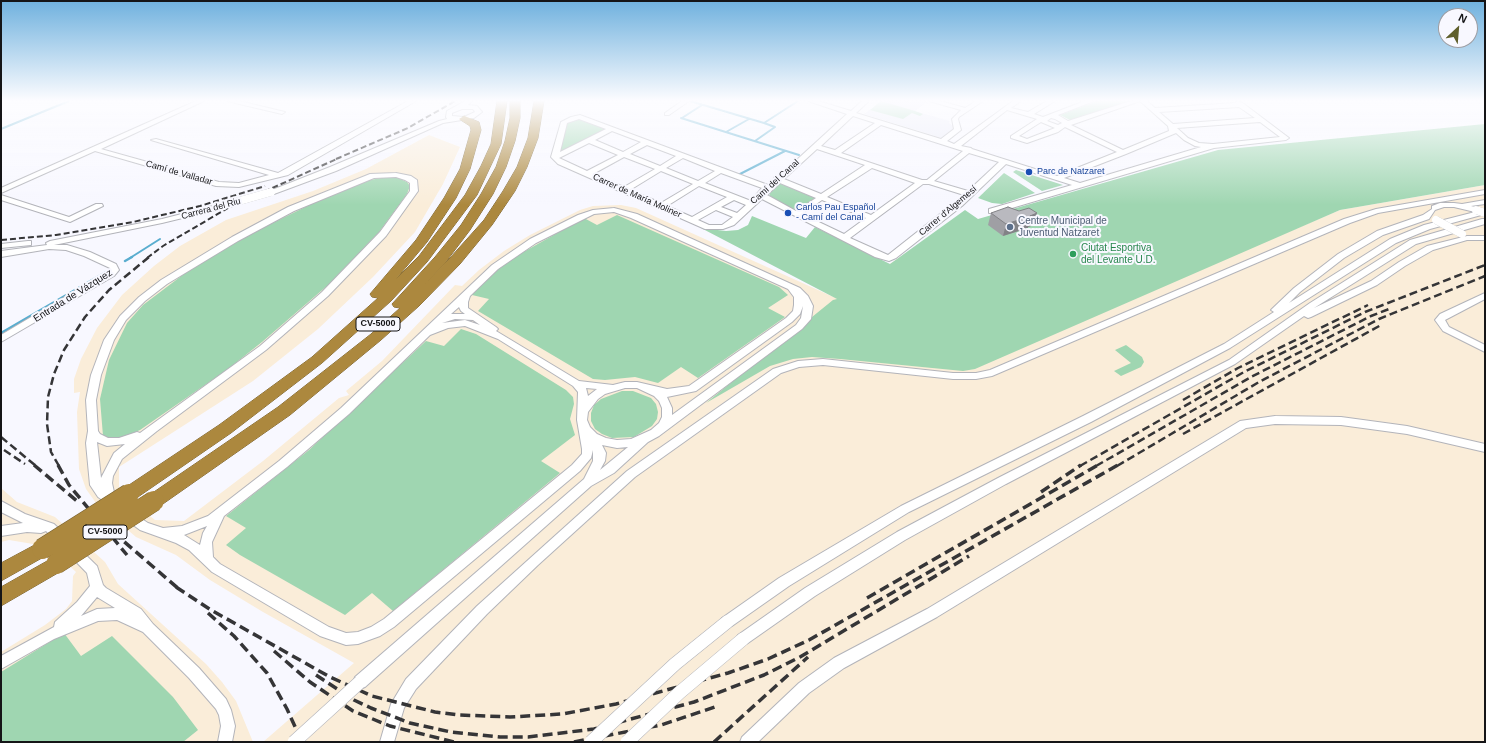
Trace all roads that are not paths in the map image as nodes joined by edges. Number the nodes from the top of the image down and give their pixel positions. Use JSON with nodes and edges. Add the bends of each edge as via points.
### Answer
{"nodes":[{"id":1,"x":124,"y":136,"type":"edge"},
{"id":2,"x":351,"y":136,"type":"edge"},
{"id":3,"x":407,"y":136,"type":"edge"},
{"id":4,"x":474,"y":136,"type":"edge"},
{"id":5,"x":496,"y":136,"type":"edge"},
{"id":6,"x":511,"y":136,"type":"edge"},
{"id":7,"x":533,"y":136,"type":"edge"},
{"id":8,"x":560,"y":136,"type":"edge"},
{"id":9,"x":598,"y":136,"type":"edge"},
{"id":10,"x":630,"y":136,"type":"edge"},
{"id":11,"x":827,"y":136,"type":"edge"},
{"id":12,"x":861,"y":136,"type":"edge"},
{"id":13,"x":924,"y":136,"type":"edge"},
{"id":14,"x":950,"y":136,"type":"edge"},
{"id":15,"x":969,"y":136,"type":"edge"},
{"id":16,"x":1016,"y":136,"type":"edge"},
{"id":17,"x":1043,"y":136,"type":"edge"},
{"id":18,"x":1087,"y":136,"type":"edge"},
{"id":19,"x":1166,"y":136,"type":"edge"},
{"id":20,"x":1172,"y":136,"type":"edge"},
{"id":21,"x":1184,"y":136,"type":"edge"},
{"id":22,"x":1283,"y":136,"type":"edge"},
{"id":23,"x":154,"y":140,"type":"dead end"},
{"id":24,"x":943,"y":141,"type":"junction"},
{"id":25,"x":591,"y":142,"type":"dead end"},
{"id":26,"x":647,"y":142,"type":"junction"},
{"id":27,"x":957,"y":145,"type":"junction"},
{"id":28,"x":815,"y":146,"type":"junction"},
{"id":29,"x":1213,"y":146,"type":"junction"},
{"id":30,"x":95,"y":149,"type":"junction"},
{"id":31,"x":969,"y":149,"type":"junction"},
{"id":32,"x":1190,"y":152,"type":"junction"},
{"id":33,"x":836,"y":153,"type":"junction"},
{"id":34,"x":1124,"y":153,"type":"junction"},
{"id":35,"x":683,"y":155,"type":"junction"},
{"id":36,"x":555,"y":157,"type":"junction"},
{"id":37,"x":1005,"y":162,"type":"junction"},
{"id":38,"x":871,"y":165,"type":"junction"},
{"id":39,"x":660,"y":169,"type":"junction"},
{"id":40,"x":722,"y":170,"type":"junction"},
{"id":41,"x":587,"y":174,"type":"junction"},
{"id":42,"x":278,"y":175,"type":"junction"},
{"id":43,"x":1057,"y":178,"type":"junction"},
{"id":44,"x":777,"y":179,"type":"junction"},
{"id":45,"x":925,"y":182,"type":"junction"},
{"id":46,"x":699,"y":184,"type":"junction"},
{"id":47,"x":1079,"y":185,"type":"junction"},
{"id":48,"x":766,"y":189,"type":"junction"},
{"id":49,"x":624,"y":190,"type":"junction"},
{"id":50,"x":1,"y":191,"type":"edge"},
{"id":51,"x":1485,"y":192,"type":"edge"},
{"id":52,"x":969,"y":194,"type":"junction"},
{"id":53,"x":1,"y":197,"type":"edge"},
{"id":54,"x":733,"y":197,"type":"junction"},
{"id":55,"x":822,"y":197,"type":"junction"},
{"id":56,"x":1485,"y":202,"type":"edge"},
{"id":57,"x":751,"y":204,"type":"junction"},
{"id":58,"x":1454,"y":205,"type":"junction"},
{"id":59,"x":99,"y":206,"type":"dead end"},
{"id":60,"x":662,"y":206,"type":"junction"},
{"id":61,"x":715,"y":207,"type":"junction"},
{"id":62,"x":992,"y":211,"type":"edge"},
{"id":63,"x":1432,"y":211,"type":"junction"},
{"id":64,"x":1485,"y":213,"type":"edge"},
{"id":65,"x":796,"y":214,"type":"junction"},
{"id":66,"x":184,"y":216,"type":"junction"},
{"id":67,"x":738,"y":216,"type":"junction"},
{"id":68,"x":872,"y":218,"type":"junction"},
{"id":69,"x":692,"y":220,"type":"junction"},
{"id":70,"x":1485,"y":222,"type":"edge"},
{"id":71,"x":723,"y":227,"type":"joint"},
{"id":72,"x":844,"y":238,"type":"junction"},
{"id":73,"x":1483,"y":238,"type":"edge"},
{"id":74,"x":68,"y":239,"type":"junction"},
{"id":75,"x":1,"y":246,"type":"edge"},
{"id":76,"x":1,"y":253,"type":"edge"},
{"id":77,"x":87,"y":254,"type":"junction"},
{"id":78,"x":777,"y":280,"type":"junction"},
{"id":79,"x":467,"y":293,"type":"junction"},
{"id":80,"x":1485,"y":296,"type":"edge"},
{"id":81,"x":479,"y":319,"type":"junction"},
{"id":82,"x":437,"y":322,"type":"junction"},
{"id":83,"x":1280,"y":327,"type":"junction"},
{"id":84,"x":1252,"y":332,"type":"junction"},
{"id":85,"x":420,"y":338,"type":"junction"},
{"id":86,"x":501,"y":338,"type":"junction"},
{"id":87,"x":1,"y":339,"type":"edge"},
{"id":88,"x":1485,"y":349,"type":"edge"},
{"id":89,"x":301,"y":370,"type":"junction"},
{"id":90,"x":577,"y":384,"type":"junction"},
{"id":91,"x":612,"y":387,"type":"junction"},
{"id":92,"x":649,"y":388,"type":"junction"},
{"id":93,"x":583,"y":411,"type":"junction"},
{"id":94,"x":153,"y":428,"type":"junction"},
{"id":95,"x":93,"y":431,"type":"junction"},
{"id":96,"x":589,"y":433,"type":"junction"},
{"id":97,"x":655,"y":433,"type":"junction"},
{"id":98,"x":644,"y":439,"type":"junction"},
{"id":99,"x":1485,"y":448,"type":"edge"},
{"id":100,"x":588,"y":483,"type":"junction"},
{"id":101,"x":161,"y":496,"type":"junction"},
{"id":102,"x":110,"y":499,"type":"junction"},
{"id":103,"x":1,"y":506,"type":"edge"},
{"id":104,"x":222,"y":512,"type":"junction"},
{"id":105,"x":1,"y":531,"type":"edge"},
{"id":106,"x":56,"y":533,"type":"junction"},
{"id":107,"x":163,"y":533,"type":"junction"},
{"id":108,"x":207,"y":561,"type":"junction"},
{"id":109,"x":1,"y":573,"type":"edge"},
{"id":110,"x":97,"y":587,"type":"junction"},
{"id":111,"x":1,"y":597,"type":"edge"},
{"id":112,"x":148,"y":628,"type":"junction"},
{"id":113,"x":49,"y":635,"type":"junction"},
{"id":114,"x":1,"y":664,"type":"edge"},
{"id":115,"x":225,"y":742,"type":"edge"},
{"id":116,"x":294,"y":742,"type":"edge"},
{"id":117,"x":387,"y":742,"type":"edge"},
{"id":118,"x":591,"y":742,"type":"edge"},
{"id":119,"x":627,"y":742,"type":"edge"},
{"id":120,"x":747,"y":742,"type":"edge"}],
"edges":[{"from":1,"to":30,"type":"street"},
{"from":2,"to":42,"type":"street","name":"Camí de Valladar"},
{"from":3,"to":66,"type":"street","name":"Carrera del Riu","bridge":true,"via":[[333,169],[271,192]]},
{"from":4,"to":89,"type":"highway","via":[[465,169],[450,198],[421,242],[375,296]]},
{"from":5,"to":89,"type":"highway","number":"CV-5000","via":[[493,149],[471,195],[423,259],[348,333]]},
{"from":6,"to":101,"type":"highway","number":"CV-5000","via":[[501,166],[466,227],[403,301],[279,408]]},
{"from":7,"to":101,"type":"highway","via":[[518,173],[488,222],[414,303],[284,411]]},
{"from":8,"to":36,"type":"street"},
{"from":9,"to":36,"type":"street"},
{"from":10,"to":26,"type":"street"},
{"from":11,"to":28,"type":"street","name":"Camí del Canal"},
{"from":12,"to":33,"type":"street"},
{"from":13,"to":24,"type":"street"},
{"from":14,"to":24,"type":"street"},
{"from":15,"to":27,"type":"street"},
{"from":16,"to":17,"type":"street","via":[[1014,137],[1026,142]]},
{"from":18,"to":34,"type":"street"},
{"from":19,"to":34,"type":"street"},
{"from":20,"to":32,"type":"street","via":[[1179,137],[1192,148],[1193,151]]},
{"from":21,"to":29,"type":"street","via":[[1192,143]]},
{"from":22,"to":29,"type":"street","via":[[1286,138]]},
{"from":23,"to":42,"type":"street"},
{"from":24,"to":27,"type":"street"},
{"from":25,"to":39,"type":"street"},
{"from":26,"to":35,"type":"street"},
{"from":26,"to":41,"type":"street"},
{"from":27,"to":31,"type":"street"},
{"from":28,"to":33,"type":"street"},
{"from":28,"to":44,"type":"street","name":"Camí del Canal"},
{"from":29,"to":32,"type":"street"},
{"from":30,"to":42,"type":"street","name":"Camí de Valladar","via":[[219,184],[239,185]]},
{"from":30,"to":50,"type":"street"},
{"from":31,"to":37,"type":"street"},
{"from":31,"to":45,"type":"street"},
{"from":32,"to":47,"type":"street"},
{"from":33,"to":38,"type":"street"},
{"from":34,"to":43,"type":"street"},
{"from":35,"to":39,"type":"street"},
{"from":35,"to":40,"type":"street"},
{"from":36,"to":41,"type":"street","name":"Carrer de María Moliner","via":[[558,161]]},
{"from":37,"to":43,"type":"street"},
{"from":37,"to":52,"type":"street","name":"Carrer d'Algemesí"},
{"from":38,"to":45,"type":"street"},
{"from":38,"to":55,"type":"street"},
{"from":39,"to":46,"type":"street"},
{"from":39,"to":49,"type":"street"},
{"from":40,"to":46,"type":"street"},
{"from":40,"to":48,"type":"street"},
{"from":41,"to":49,"type":"street","name":"Carrer de María Moliner"},
{"from":43,"to":47,"type":"street"},
{"from":44,"to":48,"type":"street","name":"Camí del Canal"},
{"from":44,"to":55,"type":"street"},
{"from":45,"to":52,"type":"street"},
{"from":45,"to":68,"type":"street"},
{"from":46,"to":54,"type":"street"},
{"from":46,"to":60,"type":"street"},
{"from":47,"to":62,"type":"street"},
{"from":48,"to":57,"type":"street","name":"Camí del Canal"},
{"from":48,"to":65,"type":"street","via":[[763,196],[767,200]]},
{"from":49,"to":60,"type":"street","name":"Carrer de María Moliner"},
{"from":51,"to":117,"type":"street","via":[[1359,216],[992,373],[953,376],[823,362],[798,364],[777,371],[631,474],[534,560],[411,684],[398,704]]},
{"from":52,"to":72,"type":"street","name":"Carrer d'Algemesí","via":[[889,258]]},
{"from":53,"to":59,"type":"street","via":[[70,220]]},
{"from":54,"to":57,"type":"street"},
{"from":54,"to":61,"type":"street"},
{"from":55,"to":65,"type":"street"},
{"from":55,"to":68,"type":"street"},
{"from":56,"to":58,"type":"street"},
{"from":57,"to":67,"type":"street","name":"Camí del Canal"},
{"from":58,"to":63,"type":"street","via":[[1443,205]]},
{"from":58,"to":64,"type":"street","bridge":true},
{"from":60,"to":69,"type":"street","name":"Carrer de María Moliner"},
{"from":61,"to":67,"type":"street"},
{"from":61,"to":69,"type":"street"},
{"from":63,"to":73,"type":"street","bridge":true,"via":[[1432,216],[1446,227],[1462,234]]},
{"from":63,"to":84,"type":"street","via":[[1426,217],[1380,233],[1341,256],[1297,290]]},
{"from":64,"to":84,"type":"street","via":[[1427,227],[1393,241]]},
{"from":65,"to":72,"type":"street"},
{"from":66,"to":74,"type":"street","name":"Carrera del Riu"},
{"from":66,"to":77,"type":"street","via":[[94,240],[84,247],[83,251]]},
{"from":67,"to":71,"type":"street","name":"Camí del Canal"},
{"from":68,"to":72,"type":"street"},
{"from":69,"to":71,"type":"street","name":"Carrer de María Moliner","via":[[708,227]]},
{"from":70,"to":83,"type":"street","via":[[1413,242]]},
{"from":73,"to":83,"type":"street","via":[[1459,240],[1430,248],[1374,284]]},
{"from":74,"to":75,"type":"street"},
{"from":74,"to":76,"type":"street","name":"Carrera del Riu"},
{"from":76,"to":77,"type":"street","via":[[56,247],[72,248]]},
{"from":77,"to":87,"type":"street","name":"Entrada de Vázquez","via":[[113,266],[114,272]]},
{"from":78,"to":79,"type":"street","via":[[629,213],[607,210],[581,216],[518,250]]},
{"from":78,"to":92,"type":"street","via":[[798,297],[798,309],[792,318],[692,389],[668,393]]},
{"from":78,"to":97,"type":"street","via":[[797,290],[805,298],[808,310],[803,323]]},
{"from":79,"to":81,"type":"street","via":[[463,306],[467,312]]},
{"from":79,"to":82,"type":"street"},
{"from":80,"to":88,"type":"street","via":[[1443,316],[1440,320],[1446,329]]},
{"from":81,"to":82,"type":"street","via":[[454,316]]},
{"from":81,"to":86,"type":"street"},
{"from":82,"to":85,"type":"street"},
{"from":83,"to":119,"type":"street","bridge":true,"via":[[1232,362],[1002,481],[902,536],[810,592],[743,639],[684,688]]},
{"from":84,"to":118,"type":"street","bridge":true,"via":[[1087,419],[905,509],[791,578],[727,622],[669,669]]},
{"from":85,"to":86,"type":"street","via":[[439,327],[458,323],[472,325]]},
{"from":85,"to":104,"type":"street","via":[[316,437]]},
{"from":86,"to":90,"type":"street"},
{"from":89,"to":109,"type":"highway","number":"CV-5000","bridge":true,"via":[[225,429],[129,494]]},
{"from":90,"to":91,"type":"street"},
{"from":90,"to":93,"type":"street","via":[[583,392]]},
{"from":91,"to":92,"type":"street","via":[[637,385]]},
{"from":91,"to":93,"type":"street","via":[[594,396]]},
{"from":92,"to":97,"type":"street","via":[[658,393],[667,408],[667,417]]},
{"from":93,"to":96,"type":"street","via":[[582,420]]},
{"from":94,"to":95,"type":"street","via":[[128,440],[114,443],[101,440]]},
{"from":94,"to":95,"type":"street","via":[[227,375],[325,294],[383,234],[414,191],[414,182],[402,176],[381,175],[365,178],[325,194],[235,239],[148,294],[123,318],[109,340],[92,394]]},
{"from":94,"to":102,"type":"street","via":[[125,450],[109,469],[106,483]]},
{"from":95,"to":102,"type":"street","via":[[91,443],[96,485],[102,494]]},
{"from":96,"to":98,"type":"street","via":[[604,442],[617,444]]},
{"from":96,"to":100,"type":"street","via":[[600,453]]},
{"from":96,"to":108,"type":"street","via":[[587,455],[576,468],[389,622],[368,634],[346,639],[325,632]]},
{"from":97,"to":98,"type":"street"},
{"from":98,"to":100,"type":"street","via":[[610,470]]},
{"from":99,"to":120,"type":"street","via":[[1408,430],[1341,421],[1275,420],[1244,424],[932,613],[839,662],[804,688]]},
{"from":100,"to":116,"type":"street","bridge":true},
{"from":101,"to":111,"type":"highway","number":"CV-5000","bridge":true},
{"from":102,"to":107,"type":"street","via":[[144,527]]},
{"from":103,"to":106,"type":"street","via":[[21,517],[44,524]]},
{"from":104,"to":107,"type":"street","via":[[199,526]]},
{"from":104,"to":108,"type":"street","via":[[206,542]]},
{"from":105,"to":106,"type":"street","via":[[27,526]]},
{"from":106,"to":110,"type":"street","via":[[93,570]]},
{"from":107,"to":108,"type":"street","via":[[193,546]]},
{"from":110,"to":112,"type":"street","via":[[106,596],[136,613]]},
{"from":110,"to":113,"type":"street","via":[[82,606]]},
{"from":112,"to":113,"type":"street","via":[[126,616],[104,614],[85,619]]},
{"from":112,"to":115,"type":"street","via":[[194,673],[220,704],[226,714],[228,726]]},
{"from":113,"to":114,"type":"street"}]}
